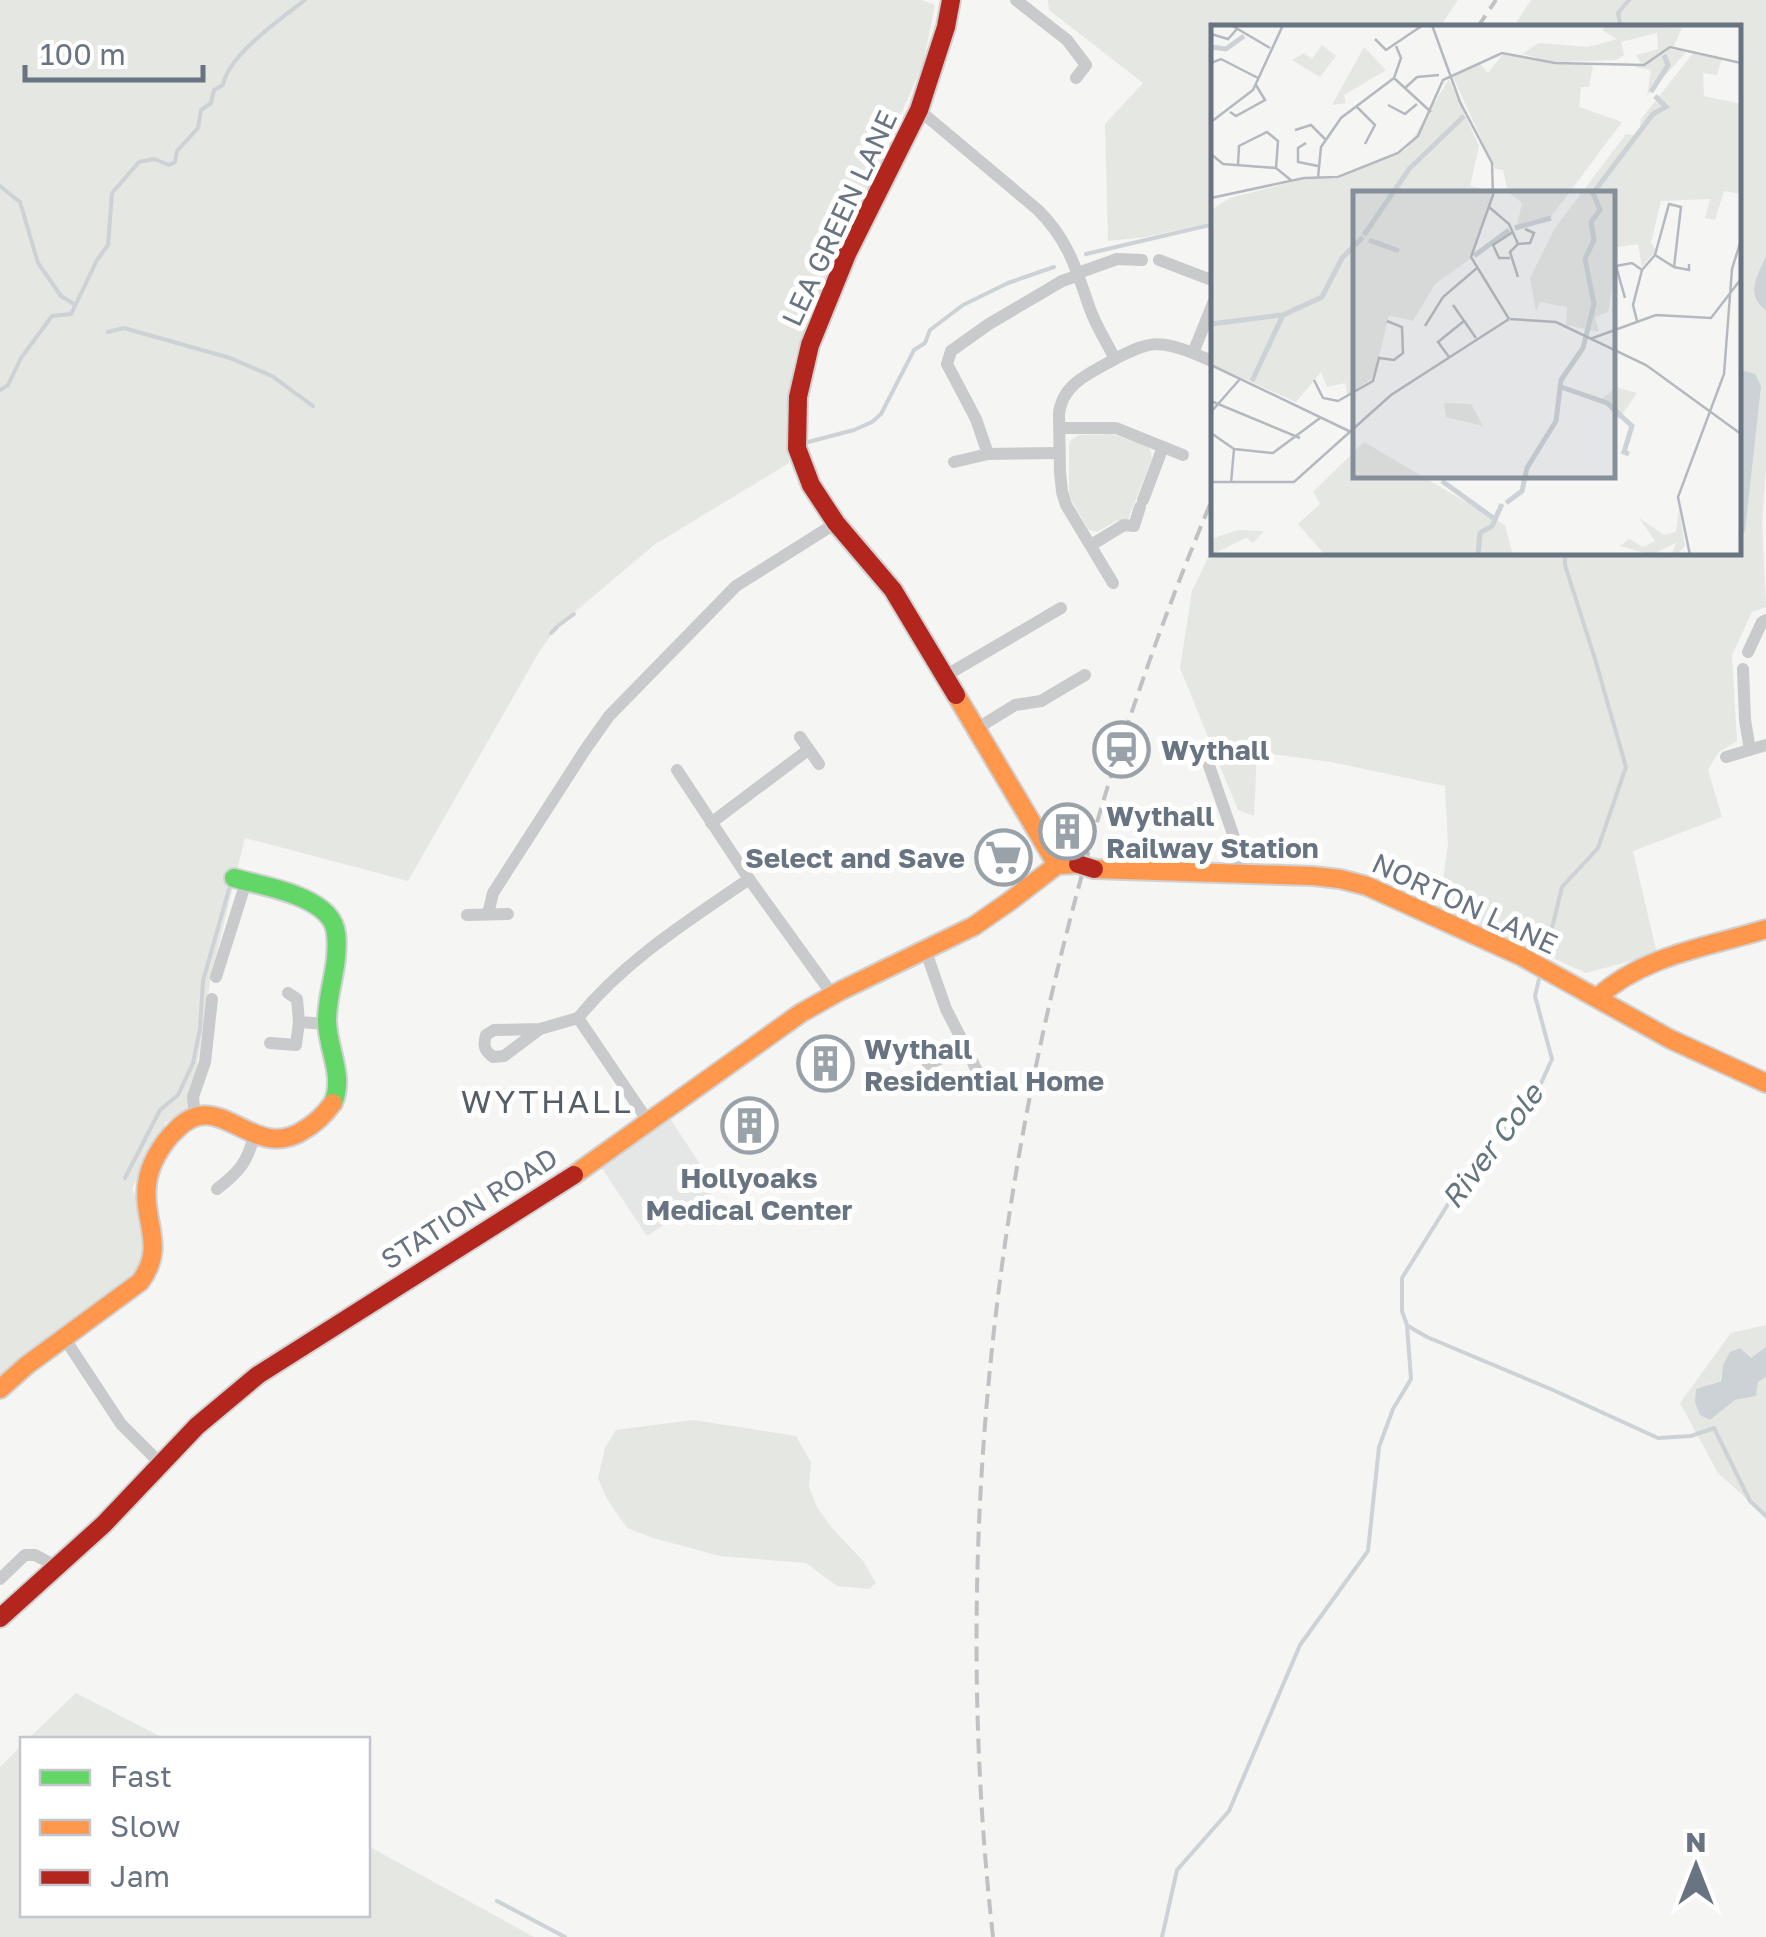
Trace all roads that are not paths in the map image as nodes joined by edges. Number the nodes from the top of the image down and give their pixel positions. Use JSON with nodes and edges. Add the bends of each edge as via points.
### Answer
{"nodes":[{"id":1,"x":951,"y":0,"type":"edge"},
{"id":2,"x":1016,"y":0,"type":"edge"},
{"id":3,"x":1076,"y":78,"type":"dead end"},
{"id":4,"x":919,"y":110,"type":"junction"},
{"id":5,"x":1142,"y":260,"type":"dead end"},
{"id":6,"x":1159,"y":260,"type":"dead end"},
{"id":7,"x":1078,"y":274,"type":"junction"},
{"id":8,"x":1211,"y":279,"type":"edge"},
{"id":9,"x":1211,"y":309,"type":"edge"},
{"id":10,"x":1193,"y":353,"type":"junction"},
{"id":11,"x":1116,"y":360,"type":"junction"},
{"id":12,"x":1211,"y":361,"type":"edge"},
{"id":13,"x":1060,"y":428,"type":"junction"},
{"id":14,"x":1163,"y":448,"type":"junction"},
{"id":15,"x":1059,"y":453,"type":"junction"},
{"id":16,"x":988,"y":454,"type":"junction"},
{"id":17,"x":1183,"y":455,"type":"dead end"},
{"id":18,"x":954,"y":462,"type":"dead end"},
{"id":19,"x":836,"y":523,"type":"junction"},
{"id":20,"x":1091,"y":545,"type":"junction"},
{"id":21,"x":1113,"y":583,"type":"dead end"},
{"id":22,"x":1061,"y":608,"type":"dead end"},
{"id":23,"x":1766,"y":620,"type":"edge"},
{"id":24,"x":1748,"y":652,"type":"dead end"},
{"id":25,"x":1743,"y":668,"type":"dead end"},
{"id":26,"x":1086,"y":675,"type":"dead end"},
{"id":27,"x":945,"y":676,"type":"junction"},
{"id":28,"x":976,"y":729,"type":"junction"},
{"id":29,"x":800,"y":737,"type":"dead end"},
{"id":30,"x":1766,"y":745,"type":"edge"},
{"id":31,"x":808,"y":750,"type":"junction"},
{"id":32,"x":1750,"y":750,"type":"junction"},
{"id":33,"x":1205,"y":754,"type":"dead end"},
{"id":34,"x":1726,"y":757,"type":"dead end"},
{"id":35,"x":819,"y":764,"type":"dead end"},
{"id":36,"x":676,"y":770,"type":"dead end"},
{"id":37,"x":711,"y":823,"type":"junction"},
{"id":38,"x":1057,"y":866,"type":"junction"},
{"id":39,"x":1241,"y":875,"type":"junction"},
{"id":40,"x":749,"y":878,"type":"junction"},
{"id":41,"x":240,"y":880,"type":"joint"},
{"id":42,"x":488,"y":914,"type":"junction"},
{"id":43,"x":508,"y":914,"type":"dead end"},
{"id":44,"x":467,"y":916,"type":"dead end"},
{"id":45,"x":1766,"y":929,"type":"edge"},
{"id":46,"x":925,"y":950,"type":"junction"},
{"id":47,"x":216,"y":977,"type":"dead end"},
{"id":48,"x":288,"y":993,"type":"dead end"},
{"id":49,"x":832,"y":994,"type":"junction"},
{"id":50,"x":1598,"y":997,"type":"junction"},
{"id":51,"x":212,"y":999,"type":"dead end"},
{"id":52,"x":578,"y":1018,"type":"junction"},
{"id":53,"x":299,"y":1022,"type":"junction"},
{"id":54,"x":327,"y":1024,"type":"junction"},
{"id":55,"x":540,"y":1029,"type":"dead end"},
{"id":56,"x":270,"y":1043,"type":"dead end"},
{"id":57,"x":966,"y":1048,"type":"junction"},
{"id":58,"x":928,"y":1064,"type":"dead end"},
{"id":59,"x":976,"y":1068,"type":"dead end"},
{"id":60,"x":1766,"y":1083,"type":"edge"},
{"id":61,"x":195,"y":1116,"type":"junction"},
{"id":62,"x":648,"y":1121,"type":"junction"},
{"id":63,"x":254,"y":1136,"type":"junction"},
{"id":64,"x":217,"y":1189,"type":"dead end"},
{"id":65,"x":65,"y":1339,"type":"junction"},
{"id":66,"x":0,"y":1389,"type":"edge"},
{"id":67,"x":161,"y":1464,"type":"junction"},
{"id":68,"x":56,"y":1566,"type":"junction"},
{"id":69,"x":0,"y":1579,"type":"edge"},
{"id":70,"x":0,"y":1618,"type":"edge"}],
"edges":[{"from":1,"to":4,"type":"street","name":"LEA GREEN LANE"},
{"from":2,"to":3,"type":"street","via":[[1067,40],[1086,65]]},
{"from":4,"to":7,"type":"street","via":[[1046,218]]},
{"from":4,"to":19,"type":"street","name":"LEA GREEN LANE","via":[[847,254],[802,379],[797,448],[811,486]]},
{"from":5,"to":7,"type":"street","via":[[1117,259]]},
{"from":6,"to":8,"type":"street"},
{"from":7,"to":11,"type":"street"},
{"from":7,"to":16,"type":"street","via":[[990,324],[948,357]]},
{"from":9,"to":10,"type":"street"},
{"from":10,"to":11,"type":"street","via":[[1154,343]]},
{"from":10,"to":12,"type":"street"},
{"from":11,"to":13,"type":"street","via":[[1070,387],[1060,404]]},
{"from":13,"to":14,"type":"street","via":[[1116,428]]},
{"from":13,"to":15,"type":"street"},
{"from":14,"to":17,"type":"street"},
{"from":14,"to":20,"type":"street","via":[[1134,526],[1124,524]]},
{"from":15,"to":16,"type":"street"},
{"from":15,"to":20,"type":"street","via":[[1066,505]]},
{"from":16,"to":18,"type":"street"},
{"from":19,"to":27,"type":"street","name":"LEA GREEN LANE","via":[[892,590]]},
{"from":19,"to":42,"type":"street","via":[[736,586],[609,716],[493,893]]},
{"from":20,"to":21,"type":"street"},
{"from":22,"to":27,"type":"street"},
{"from":23,"to":24,"type":"street"},
{"from":25,"to":32,"type":"street"},
{"from":26,"to":28,"type":"street"},
{"from":27,"to":28,"type":"street","name":"LEA GREEN LANE"},
{"from":28,"to":38,"type":"street","name":"LEA GREEN LANE"},
{"from":29,"to":31,"type":"street"},
{"from":30,"to":32,"type":"street"},
{"from":31,"to":35,"type":"street"},
{"from":31,"to":37,"type":"street"},
{"from":32,"to":34,"type":"street"},
{"from":33,"to":39,"type":"street"},
{"from":36,"to":37,"type":"street"},
{"from":37,"to":40,"type":"street"},
{"from":38,"to":39,"type":"street","name":"NORTON LANE"},
{"from":38,"to":46,"type":"street","name":"STATION ROAD","via":[[982,921]]},
{"from":39,"to":50,"type":"street","name":"NORTON LANE","via":[[1328,877],[1368,886]]},
{"from":40,"to":49,"type":"street"},
{"from":40,"to":52,"type":"street","via":[[623,969]]},
{"from":41,"to":47,"type":"street"},
{"from":41,"to":54,"type":"street","via":[[311,903],[332,921],[337,932]]},
{"from":42,"to":43,"type":"street"},
{"from":42,"to":44,"type":"street"},
{"from":45,"to":50,"type":"street","via":[[1656,962]]},
{"from":46,"to":49,"type":"street","name":"STATION ROAD"},
{"from":46,"to":57,"type":"street"},
{"from":48,"to":53,"type":"street","via":[[298,999]]},
{"from":49,"to":62,"type":"street","name":"STATION ROAD"},
{"from":50,"to":60,"type":"street","name":"NORTON LANE"},
{"from":51,"to":61,"type":"street"},
{"from":52,"to":55,"type":"street"},
{"from":52,"to":62,"type":"street"},
{"from":53,"to":54,"type":"street"},
{"from":53,"to":56,"type":"street","via":[[296,1045]]},
{"from":54,"to":63,"type":"street","via":[[338,1082],[334,1100],[294,1136]]},
{"from":57,"to":58,"type":"street"},
{"from":57,"to":59,"type":"street"},
{"from":61,"to":63,"type":"street","via":[[224,1118]]},
{"from":61,"to":65,"type":"street","via":[[176,1128],[146,1184],[155,1252],[150,1272]]},
{"from":62,"to":67,"type":"street","name":"STATION ROAD","via":[[258,1375]]},
{"from":63,"to":64,"type":"street","via":[[239,1172]]},
{"from":65,"to":66,"type":"street"},
{"from":65,"to":67,"type":"street","via":[[121,1424]]},
{"from":67,"to":68,"type":"street","name":"STATION ROAD"},
{"from":68,"to":69,"type":"street","via":[[25,1556]]},
{"from":68,"to":70,"type":"street","name":"STATION ROAD"}]}
